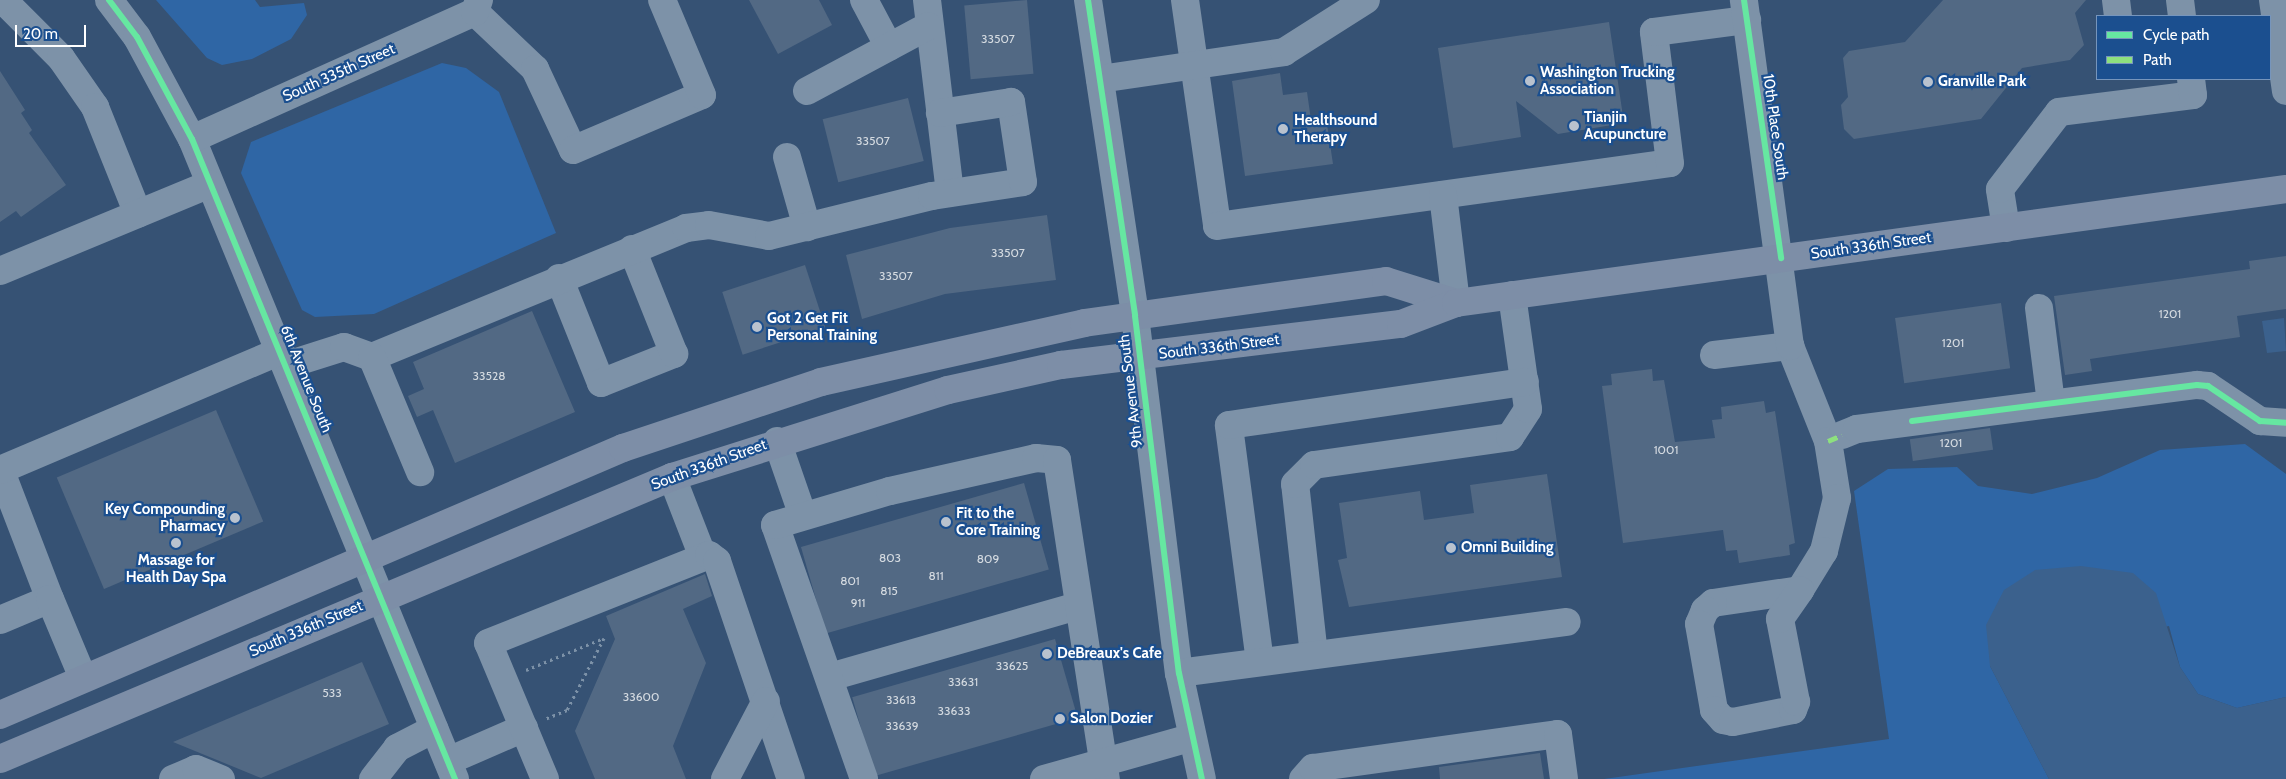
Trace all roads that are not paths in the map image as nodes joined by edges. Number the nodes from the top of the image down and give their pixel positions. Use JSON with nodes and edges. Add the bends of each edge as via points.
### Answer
{"nodes":[{"id":1,"x":3,"y":0,"type":"edge"},
{"id":2,"x":109,"y":0,"type":"edge"},
{"id":3,"x":662,"y":0,"type":"edge"},
{"id":4,"x":864,"y":0,"type":"edge"},
{"id":5,"x":1088,"y":0,"type":"edge"},
{"id":6,"x":1185,"y":0,"type":"edge"},
{"id":7,"x":1366,"y":0,"type":"edge"},
{"id":8,"x":2116,"y":0,"type":"edge"},
{"id":9,"x":2180,"y":0,"type":"edge"},
{"id":10,"x":2273,"y":0,"type":"edge"},
{"id":11,"x":477,"y":6,"type":"edge"},
{"id":12,"x":1745,"y":10,"type":"edge"},
{"id":13,"x":927,"y":13,"type":"edge"},
{"id":14,"x":2118,"y":15,"type":"edge"},
{"id":15,"x":2182,"y":15,"type":"edge"},
{"id":16,"x":890,"y":47,"type":"junction"},
{"id":17,"x":1194,"y":65,"type":"junction"},
{"id":18,"x":1100,"y":79,"type":"junction"},
{"id":19,"x":2191,"y":80,"type":"edge"},
{"id":20,"x":807,"y":91,"type":"dead end"},
{"id":21,"x":2129,"y":91,"type":"edge"},
{"id":22,"x":2286,"y":91,"type":"edge"},
{"id":23,"x":940,"y":113,"type":"junction"},
{"id":24,"x":192,"y":139,"type":"junction"},
{"id":25,"x":787,"y":157,"type":"dead end"},
{"id":26,"x":210,"y":184,"type":"junction"},
{"id":27,"x":2286,"y":189,"type":"edge"},
{"id":28,"x":950,"y":193,"type":"junction"},
{"id":29,"x":1442,"y":195,"type":"junction"},
{"id":30,"x":138,"y":214,"type":"junction"},
{"id":31,"x":807,"y":228,"type":"junction"},
{"id":32,"x":2006,"y":228,"type":"junction"},
{"id":33,"x":632,"y":248,"type":"junction"},
{"id":34,"x":1782,"y":258,"type":"junction"},
{"id":35,"x":0,"y":271,"type":"edge"},
{"id":36,"x":560,"y":278,"type":"junction"},
{"id":37,"x":1512,"y":295,"type":"junction"},
{"id":38,"x":1456,"y":303,"type":"junction"},
{"id":39,"x":2039,"y":308,"type":"dead end"},
{"id":40,"x":1134,"y":316,"type":"junction"},
{"id":41,"x":1790,"y":346,"type":"junction"},
{"id":42,"x":1714,"y":355,"type":"dead end"},
{"id":43,"x":372,"y":357,"type":"junction"},
{"id":44,"x":1139,"y":357,"type":"junction"},
{"id":45,"x":284,"y":358,"type":"junction"},
{"id":46,"x":1525,"y":382,"type":"junction"},
{"id":47,"x":2051,"y":403,"type":"junction"},
{"id":48,"x":2286,"y":423,"type":"edge"},
{"id":49,"x":1842,"y":435,"type":"dead end"},
{"id":50,"x":777,"y":441,"type":"junction"},
{"id":51,"x":0,"y":469,"type":"edge"},
{"id":52,"x":420,"y":472,"type":"dead end"},
{"id":53,"x":672,"y":478,"type":"junction"},
{"id":54,"x":803,"y":516,"type":"junction"},
{"id":55,"x":703,"y":557,"type":"junction"},
{"id":56,"x":364,"y":558,"type":"junction"},
{"id":57,"x":1800,"y":590,"type":"junction"},
{"id":58,"x":380,"y":597,"type":"junction"},
{"id":59,"x":50,"y":599,"type":"junction"},
{"id":60,"x":1077,"y":606,"type":"junction"},
{"id":61,"x":0,"y":620,"type":"edge"},
{"id":62,"x":1567,"y":622,"type":"dead end"},
{"id":63,"x":1314,"y":655,"type":"junction"},
{"id":64,"x":1260,"y":662,"type":"junction"},
{"id":65,"x":1179,"y":673,"type":"junction"},
{"id":66,"x":830,"y":677,"type":"junction"},
{"id":67,"x":83,"y":678,"type":"junction"},
{"id":68,"x":766,"y":701,"type":"junction"},
{"id":69,"x":0,"y":715,"type":"edge"},
{"id":70,"x":434,"y":728,"type":"junction"},
{"id":71,"x":524,"y":728,"type":"junction"},
{"id":72,"x":1190,"y":738,"type":"junction"},
{"id":73,"x":0,"y":759,"type":"edge"},
{"id":74,"x":452,"y":770,"type":"edge"},
{"id":75,"x":1104,"y":771,"type":"edge"},
{"id":76,"x":377,"y":776,"type":"edge"},
{"id":77,"x":173,"y":779,"type":"edge"},
{"id":78,"x":221,"y":779,"type":"edge"},
{"id":79,"x":545,"y":779,"type":"edge"},
{"id":80,"x":725,"y":779,"type":"edge"},
{"id":81,"x":791,"y":779,"type":"edge"},
{"id":82,"x":864,"y":779,"type":"edge"},
{"id":83,"x":1044,"y":779,"type":"edge"},
{"id":84,"x":1202,"y":779,"type":"edge"},
{"id":85,"x":1303,"y":779,"type":"edge"},
{"id":86,"x":1564,"y":779,"type":"edge"}],
"edges":[{"from":1,"to":30,"type":"street","via":[[61,58],[95,107]]},
{"from":2,"to":24,"type":"street","name":"6th Avenue South","via":[[137,38]]},
{"from":3,"to":11,"type":"street","via":[[702,95],[573,150],[535,69]]},
{"from":4,"to":16,"type":"street"},
{"from":5,"to":18,"type":"street","name":"9th Avenue South"},
{"from":6,"to":17,"type":"street"},
{"from":7,"to":17,"type":"street","via":[[1284,52]]},
{"from":8,"to":14,"type":"street"},
{"from":9,"to":15,"type":"street"},
{"from":10,"to":22,"type":"street"},
{"from":11,"to":24,"type":"street","name":"South 335th Street"},
{"from":12,"to":29,"type":"street","via":[[1654,32],[1670,163]]},
{"from":12,"to":34,"type":"street","name":"10th Place South"},
{"from":13,"to":16,"type":"street"},
{"from":13,"to":23,"type":"street"},
{"from":16,"to":20,"type":"street"},
{"from":17,"to":18,"type":"street"},
{"from":17,"to":29,"type":"street","via":[[1217,226]]},
{"from":18,"to":40,"type":"street","name":"9th Avenue South"},
{"from":19,"to":21,"type":"street","via":[[2193,95]]},
{"from":21,"to":32,"type":"street","via":[[2059,112],[2000,189]]},
{"from":23,"to":28,"type":"street"},
{"from":23,"to":28,"type":"street","via":[[1010,102],[1023,182]]},
{"from":24,"to":26,"type":"street","name":"6th Avenue South"},
{"from":25,"to":31,"type":"street"},
{"from":26,"to":30,"type":"street"},
{"from":26,"to":45,"type":"street","name":"6th Avenue South"},
{"from":27,"to":32,"type":"main road","name":"South 336th Street"},
{"from":28,"to":31,"type":"street"},
{"from":29,"to":38,"type":"street"},
{"from":30,"to":35,"type":"street"},
{"from":31,"to":33,"type":"street","via":[[760,236],[698,225]]},
{"from":32,"to":34,"type":"main road","name":"South 336th Street"},
{"from":33,"to":36,"type":"street"},
{"from":33,"to":36,"type":"street","via":[[674,354],[602,383]]},
{"from":34,"to":37,"type":"main road","name":"South 336th Street"},
{"from":34,"to":41,"type":"street","name":"10th Place South"},
{"from":36,"to":43,"type":"street"},
{"from":37,"to":38,"type":"main road","name":"South 336th Street"},
{"from":37,"to":46,"type":"street"},
{"from":38,"to":40,"type":"main road","name":"South 336th Street","via":[[1386,281]]},
{"from":38,"to":44,"type":"main road","name":"South 336th Street","via":[[1401,324]]},
{"from":39,"to":47,"type":"street"},
{"from":40,"to":44,"type":"street","name":"9th Avenue South"},
{"from":40,"to":56,"type":"main road","name":"South 336th Street","via":[[905,360],[731,410],[624,448]]},
{"from":41,"to":42,"type":"street"},
{"from":41,"to":57,"type":"street","name":"10th Place South","via":[[1828,441],[1837,498],[1824,551]]},
{"from":43,"to":45,"type":"street","via":[[344,347]]},
{"from":43,"to":52,"type":"street"},
{"from":44,"to":50,"type":"main road","name":"South 336th Street","via":[[1013,375]]},
{"from":44,"to":65,"type":"street","name":"9th Avenue South"},
{"from":45,"to":51,"type":"street"},
{"from":45,"to":56,"type":"street","name":"6th Avenue South"},
{"from":46,"to":63,"type":"street","via":[[1528,409],[1510,437],[1314,465],[1295,484]]},
{"from":46,"to":64,"type":"street","via":[[1229,425]]},
{"from":47,"to":48,"type":"street","via":[[2197,385],[2208,386],[2260,421]]},
{"from":47,"to":49,"type":"street","via":[[1912,421]]},
{"from":50,"to":53,"type":"main road","name":"South 336th Street"},
{"from":50,"to":54,"type":"street"},
{"from":51,"to":59,"type":"street"},
{"from":53,"to":55,"type":"street"},
{"from":53,"to":58,"type":"main road","name":"South 336th Street"},
{"from":54,"to":60,"type":"street","via":[[1020,459],[1057,460]]},
{"from":54,"to":66,"type":"street","via":[[775,525],[803,612]]},
{"from":55,"to":68,"type":"street","via":[[717,561]]},
{"from":55,"to":71,"type":"street","via":[[488,643]]},
{"from":56,"to":58,"type":"street","name":"6th Avenue South"},
{"from":56,"to":67,"type":"main road","name":"South 336th Street"},
{"from":57,"to":57,"type":"street","name":"10th Place South","via":[[1712,603],[1705,610],[1699,624],[1714,710],[1723,720],[1733,722],[1793,710],[1796,702],[1780,619]]},
{"from":58,"to":70,"type":"street","name":"6th Avenue South"},
{"from":58,"to":73,"type":"main road","name":"South 336th Street"},
{"from":59,"to":61,"type":"street"},
{"from":59,"to":67,"type":"street"},
{"from":60,"to":66,"type":"street"},
{"from":60,"to":75,"type":"street"},
{"from":62,"to":63,"type":"street"},
{"from":63,"to":64,"type":"street"},
{"from":64,"to":65,"type":"street"},
{"from":65,"to":72,"type":"street","name":"9th Avenue South"},
{"from":66,"to":82,"type":"street"},
{"from":67,"to":69,"type":"main road","name":"South 336th Street"},
{"from":68,"to":80,"type":"street"},
{"from":68,"to":81,"type":"street"},
{"from":70,"to":74,"type":"street","name":"6th Avenue South"},
{"from":70,"to":76,"type":"street","via":[[397,748]]},
{"from":71,"to":74,"type":"street"},
{"from":71,"to":79,"type":"street"},
{"from":72,"to":75,"type":"street"},
{"from":72,"to":84,"type":"street","name":"9th Avenue South"},
{"from":75,"to":83,"type":"street"},
{"from":77,"to":78,"type":"street","via":[[196,769]]},
{"from":85,"to":86,"type":"street","via":[[1313,768],[1558,734]]}]}
